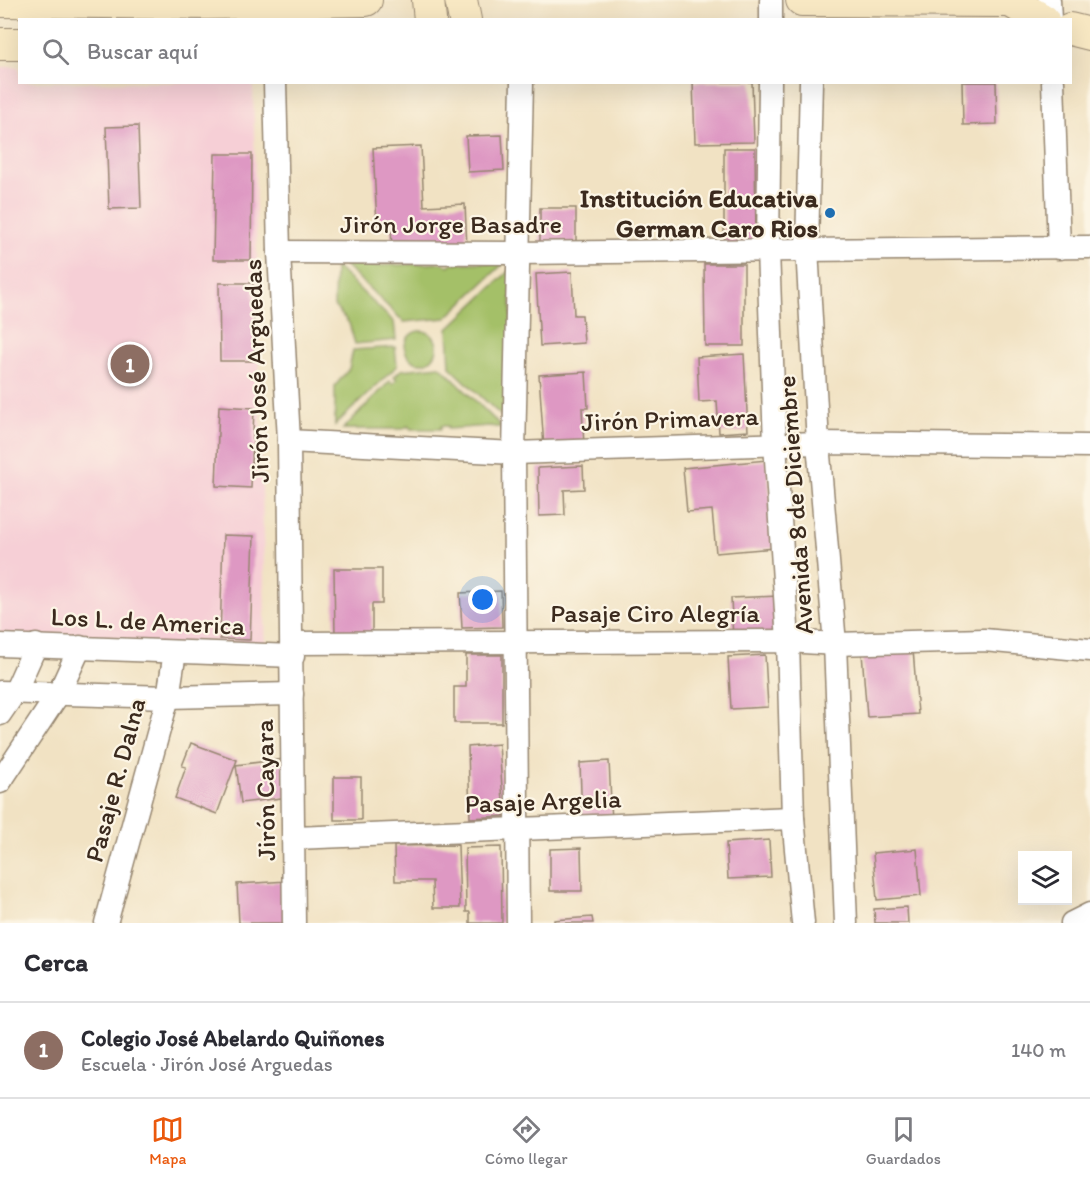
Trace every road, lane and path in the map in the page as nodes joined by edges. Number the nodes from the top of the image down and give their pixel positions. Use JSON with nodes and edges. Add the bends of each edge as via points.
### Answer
{"nodes":[{"id":1,"x":366,"y":0,"type":"edge"},
{"id":2,"x":428,"y":0,"type":"edge"},
{"id":3,"x":461,"y":0,"type":"edge"},
{"id":4,"x":771,"y":0,"type":"edge"},
{"id":5,"x":802,"y":0,"type":"edge"},
{"id":6,"x":813,"y":0,"type":"edge"},
{"id":7,"x":1049,"y":0,"type":"edge"},
{"id":8,"x":0,"y":1,"type":"edge"},
{"id":9,"x":206,"y":2,"type":"edge"},
{"id":10,"x":275,"y":11,"type":"edge"},
{"id":11,"x":430,"y":18,"type":"edge"},
{"id":12,"x":465,"y":18,"type":"edge"},
{"id":13,"x":771,"y":18,"type":"edge"},
{"id":14,"x":813,"y":18,"type":"edge"},
{"id":15,"x":1040,"y":18,"type":"edge"},
{"id":16,"x":1050,"y":18,"type":"edge"},
{"id":17,"x":1072,"y":29,"type":"edge"},
{"id":18,"x":1090,"y":34,"type":"edge"},
{"id":19,"x":0,"y":44,"type":"edge"},
{"id":20,"x":18,"y":44,"type":"edge"},
{"id":21,"x":275,"y":84,"type":"edge"},
{"id":22,"x":522,"y":84,"type":"edge"},
{"id":23,"x":770,"y":84,"type":"edge"},
{"id":24,"x":811,"y":84,"type":"edge"},
{"id":25,"x":1053,"y":84,"type":"edge"},
{"id":26,"x":807,"y":248,"type":"junction"},
{"id":27,"x":1059,"y":248,"type":"junction"},
{"id":28,"x":1090,"y":248,"type":"edge"},
{"id":29,"x":768,"y":250,"type":"junction"},
{"id":30,"x":279,"y":252,"type":"junction"},
{"id":31,"x":517,"y":253,"type":"junction"},
{"id":32,"x":289,"y":441,"type":"junction"},
{"id":33,"x":818,"y":443,"type":"junction"},
{"id":34,"x":775,"y":444,"type":"junction"},
{"id":35,"x":1090,"y":446,"type":"edge"},
{"id":36,"x":514,"y":453,"type":"junction"},
{"id":37,"x":788,"y":641,"type":"junction"},
{"id":38,"x":516,"y":642,"type":"junction"},
{"id":39,"x":835,"y":644,"type":"junction"},
{"id":40,"x":0,"y":645,"type":"edge"},
{"id":41,"x":36,"y":645,"type":"junction"},
{"id":42,"x":80,"y":647,"type":"junction"},
{"id":43,"x":292,"y":649,"type":"junction"},
{"id":44,"x":1090,"y":650,"type":"edge"},
{"id":45,"x":175,"y":652,"type":"junction"},
{"id":46,"x":7,"y":692,"type":"edge"},
{"id":47,"x":59,"y":693,"type":"junction"},
{"id":48,"x":292,"y":694,"type":"junction"},
{"id":49,"x":168,"y":697,"type":"junction"},
{"id":50,"x":0,"y":714,"type":"edge"},
{"id":51,"x":0,"y":782,"type":"edge"},
{"id":52,"x":793,"y":818,"type":"junction"},
{"id":53,"x":519,"y":831,"type":"junction"},
{"id":54,"x":295,"y":838,"type":"junction"},
{"id":55,"x":1090,"y":914,"type":"edge"},
{"id":56,"x":106,"y":923,"type":"edge"},
{"id":57,"x":294,"y":923,"type":"edge"},
{"id":58,"x":518,"y":923,"type":"edge"},
{"id":59,"x":803,"y":923,"type":"edge"},
{"id":60,"x":846,"y":923,"type":"edge"},
{"id":61,"x":1072,"y":923,"type":"edge"}],
"edges":[{"from":1,"to":10,"type":"street"},
{"from":2,"to":11,"type":"street"},
{"from":3,"to":12,"type":"street"},
{"from":4,"to":13,"type":"street"},
{"from":5,"to":6,"type":"street"},
{"from":6,"to":14,"type":"street"},
{"from":6,"to":15,"type":"street","via":[[1010,1]]},
{"from":7,"to":16,"type":"street"},
{"from":8,"to":9,"type":"street"},
{"from":9,"to":10,"type":"street"},
{"from":17,"to":18,"type":"street"},
{"from":19,"to":20,"type":"street"},
{"from":21,"to":30,"type":"street","name":"Jirón José Arguedas"},
{"from":22,"to":31,"type":"street"},
{"from":23,"to":29,"type":"street","name":"Avenida 8 de Diciembre"},
{"from":24,"to":26,"type":"street","name":"Avenida 8 de Diciembre"},
{"from":25,"to":27,"type":"street"},
{"from":26,"to":27,"type":"street","name":"Jirón Jorge Basadre"},
{"from":26,"to":29,"type":"street","name":"Jirón Jorge Basadre"},
{"from":26,"to":33,"type":"street","name":"Avenida 8 de Diciembre"},
{"from":27,"to":28,"type":"street","name":"Jirón Jorge Basadre"},
{"from":29,"to":31,"type":"street","name":"Jirón Jorge Basadre"},
{"from":29,"to":34,"type":"street","name":"Avenida 8 de Diciembre"},
{"from":30,"to":31,"type":"street","name":"Jirón Jorge Basadre"},
{"from":30,"to":32,"type":"street","name":"Jirón José Arguedas"},
{"from":31,"to":36,"type":"street"},
{"from":32,"to":36,"type":"street","name":"Jirón Primavera"},
{"from":32,"to":43,"type":"street","name":"Jirón José Arguedas"},
{"from":33,"to":34,"type":"street","name":"Jirón Primavera"},
{"from":33,"to":35,"type":"street","name":"Jirón Primavera"},
{"from":33,"to":39,"type":"street","name":"Avenida 8 de Diciembre"},
{"from":34,"to":36,"type":"street","name":"Jirón Primavera"},
{"from":34,"to":37,"type":"street","name":"Avenida 8 de Diciembre"},
{"from":36,"to":38,"type":"street"},
{"from":37,"to":38,"type":"street","name":"Pasaje Ciro Alegría"},
{"from":37,"to":39,"type":"street","name":"Pasaje Ciro Alegría"},
{"from":37,"to":52,"type":"street","name":"Avenida 8 de Diciembre"},
{"from":38,"to":43,"type":"street","name":"Pasaje Ciro Alegría"},
{"from":38,"to":53,"type":"street"},
{"from":39,"to":44,"type":"street","name":"Pasaje Ciro Alegría","via":[[984,640]]},
{"from":39,"to":60,"type":"street","name":"Avenida 8 de Diciembre"},
{"from":40,"to":41,"type":"street","name":"Los L. de America"},
{"from":41,"to":42,"type":"street","name":"Los L. de America"},
{"from":41,"to":46,"type":"street"},
{"from":42,"to":45,"type":"street","name":"Los L. de America"},
{"from":42,"to":47,"type":"street"},
{"from":43,"to":45,"type":"street","name":"Los L. de America"},
{"from":43,"to":48,"type":"street","name":"Jirón Cayara"},
{"from":45,"to":49,"type":"street","name":"Pasaje R. Dalna"},
{"from":46,"to":47,"type":"street"},
{"from":46,"to":50,"type":"street"},
{"from":47,"to":49,"type":"street"},
{"from":47,"to":51,"type":"street"},
{"from":48,"to":49,"type":"street"},
{"from":48,"to":54,"type":"street","name":"Jirón Cayara"},
{"from":49,"to":56,"type":"street","name":"Pasaje R. Dalna"},
{"from":52,"to":53,"type":"street","name":"Pasaje Argelia"},
{"from":52,"to":59,"type":"street","name":"Avenida 8 de Diciembre"},
{"from":53,"to":54,"type":"street","name":"Pasaje Argelia"},
{"from":53,"to":58,"type":"street"},
{"from":54,"to":57,"type":"street","name":"Jirón Cayara"},
{"from":55,"to":61,"type":"street"}]}
